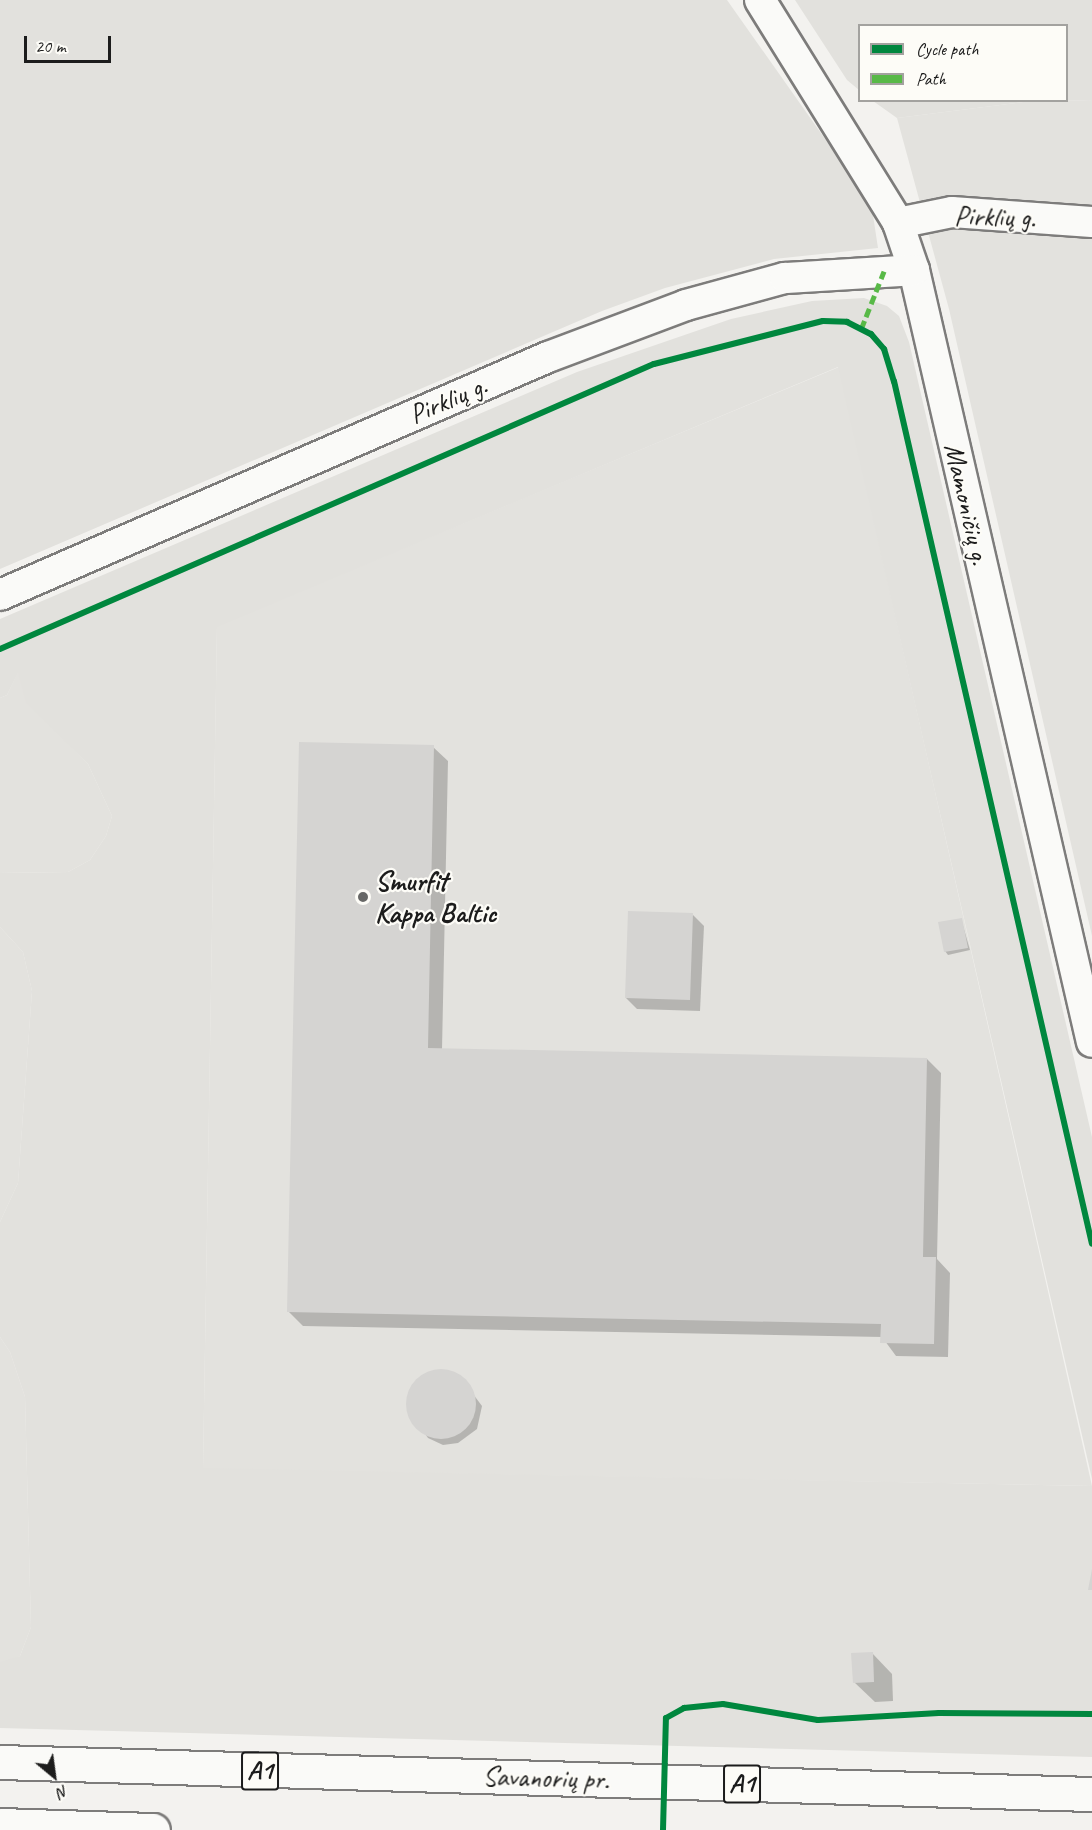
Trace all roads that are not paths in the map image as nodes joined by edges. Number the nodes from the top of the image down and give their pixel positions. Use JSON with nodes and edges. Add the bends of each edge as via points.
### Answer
{"nodes":[{"id":1,"x":760,"y":0,"type":"edge"},
{"id":2,"x":1092,"y":222,"type":"edge"},
{"id":3,"x":898,"y":223,"type":"junction"},
{"id":4,"x":914,"y":270,"type":"junction"},
{"id":5,"x":0,"y":595,"type":"edge"},
{"id":6,"x":1092,"y":1042,"type":"edge"},
{"id":7,"x":0,"y":1762,"type":"edge"},
{"id":8,"x":1086,"y":1790,"type":"edge"},
{"id":9,"x":0,"y":1825,"type":"edge"},
{"id":10,"x":153,"y":1830,"type":"edge"}],
"edges":[{"from":1,"to":3,"type":"street","name":"Mamoničių g."},
{"from":2,"to":3,"type":"street","name":"Pirklių g.","via":[[952,212]]},
{"from":3,"to":4,"type":"street","name":"Mamoničių g."},
{"from":4,"to":5,"type":"street","name":"Pirklių g.","via":[[785,278],[686,304],[548,357]]},
{"from":4,"to":6,"type":"street","name":"Mamoničių g."},
{"from":7,"to":8,"type":"highway","name":"Savanorių pr.","number":"A1"},
{"from":9,"to":10,"type":"highway"}]}
